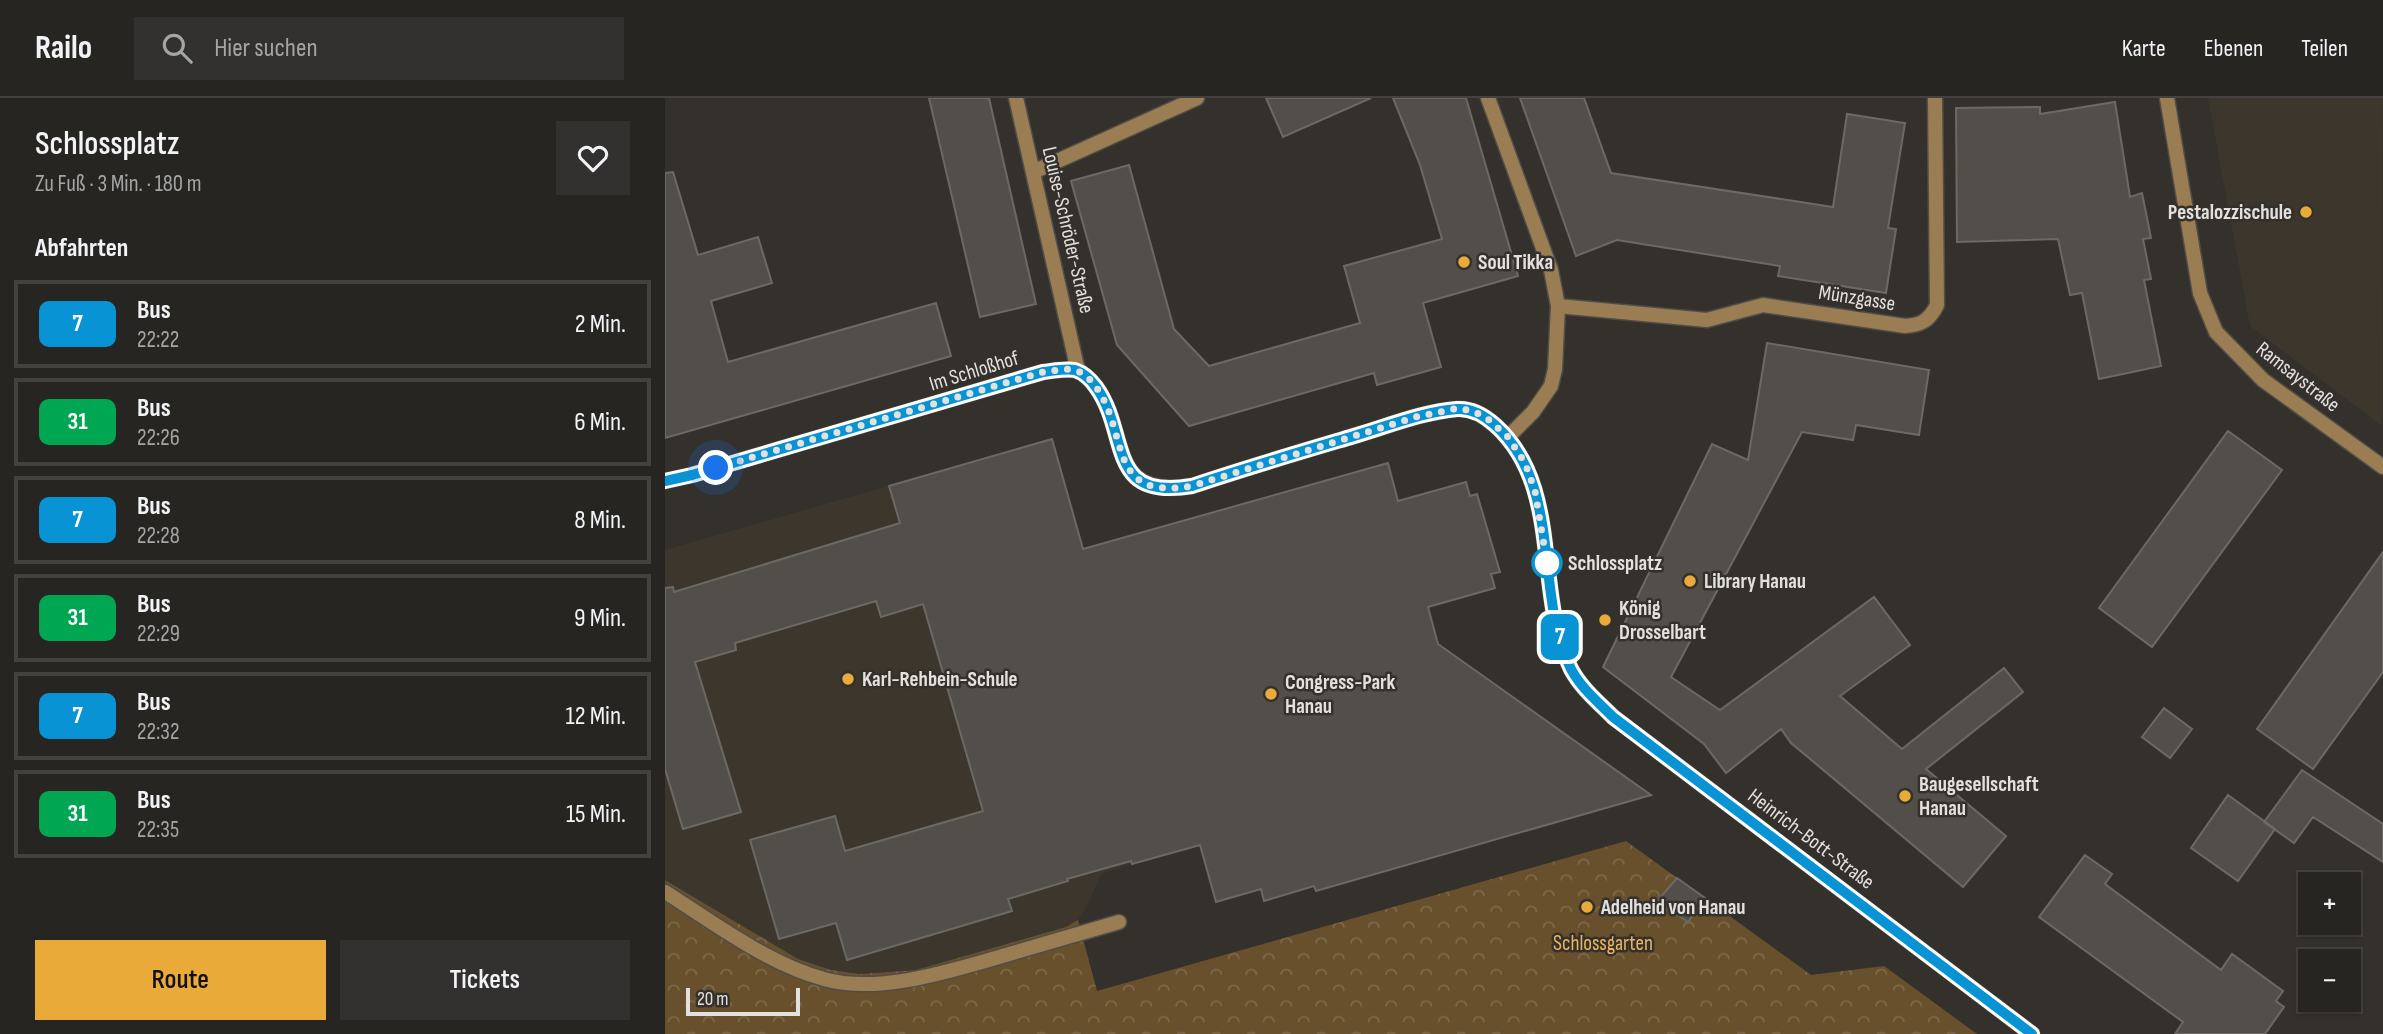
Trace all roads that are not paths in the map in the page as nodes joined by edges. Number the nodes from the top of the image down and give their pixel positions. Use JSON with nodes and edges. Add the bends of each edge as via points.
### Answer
{"nodes":[{"id":1,"x":1016,"y":98,"type":"edge"},
{"id":2,"x":1197,"y":98,"type":"edge"},
{"id":3,"x":1487,"y":98,"type":"edge"},
{"id":4,"x":1935,"y":98,"type":"edge"},
{"id":5,"x":2167,"y":98,"type":"edge"},
{"id":6,"x":1033,"y":172,"type":"junction"},
{"id":7,"x":1558,"y":306,"type":"junction"},
{"id":8,"x":1078,"y":371,"type":"junction"},
{"id":9,"x":1508,"y":437,"type":"junction"},
{"id":10,"x":2383,"y":467,"type":"edge"},
{"id":11,"x":665,"y":481,"type":"edge"},
{"id":12,"x":665,"y":892,"type":"edge"},
{"id":13,"x":1119,"y":922,"type":"dead end"},
{"id":14,"x":2032,"y":1034,"type":"edge"}],
"edges":[{"from":1,"to":6,"type":"street","name":"Louise-Schröder-Straße"},
{"from":2,"to":6,"type":"street"},
{"from":3,"to":7,"type":"street","via":[[1551,270]]},
{"from":4,"to":7,"type":"street","name":"Münzgasse","via":[[1937,305],[1931,318],[1905,326],[1763,305],[1707,320]]},
{"from":5,"to":10,"type":"street","name":"Ramsaystraße","via":[[2200,293],[2216,332],[2263,380]]},
{"from":6,"to":8,"type":"street","name":"Louise-Schröder-Straße"},
{"from":7,"to":9,"type":"street","via":[[1551,386]]},
{"from":8,"to":9,"type":"street","via":[[1102,395],[1123,460],[1133,476],[1168,490],[1459,408],[1488,419]]},
{"from":8,"to":11,"type":"street","name":"Im Schloßhof","via":[[1043,372]]},
{"from":9,"to":14,"type":"street","name":"Heinrich-Bott-Straße","via":[[1525,463],[1535,491],[1553,616],[1572,670],[1589,694],[1613,717]]},
{"from":12,"to":13,"type":"street","via":[[791,967],[825,980],[853,984],[923,979]]}]}
